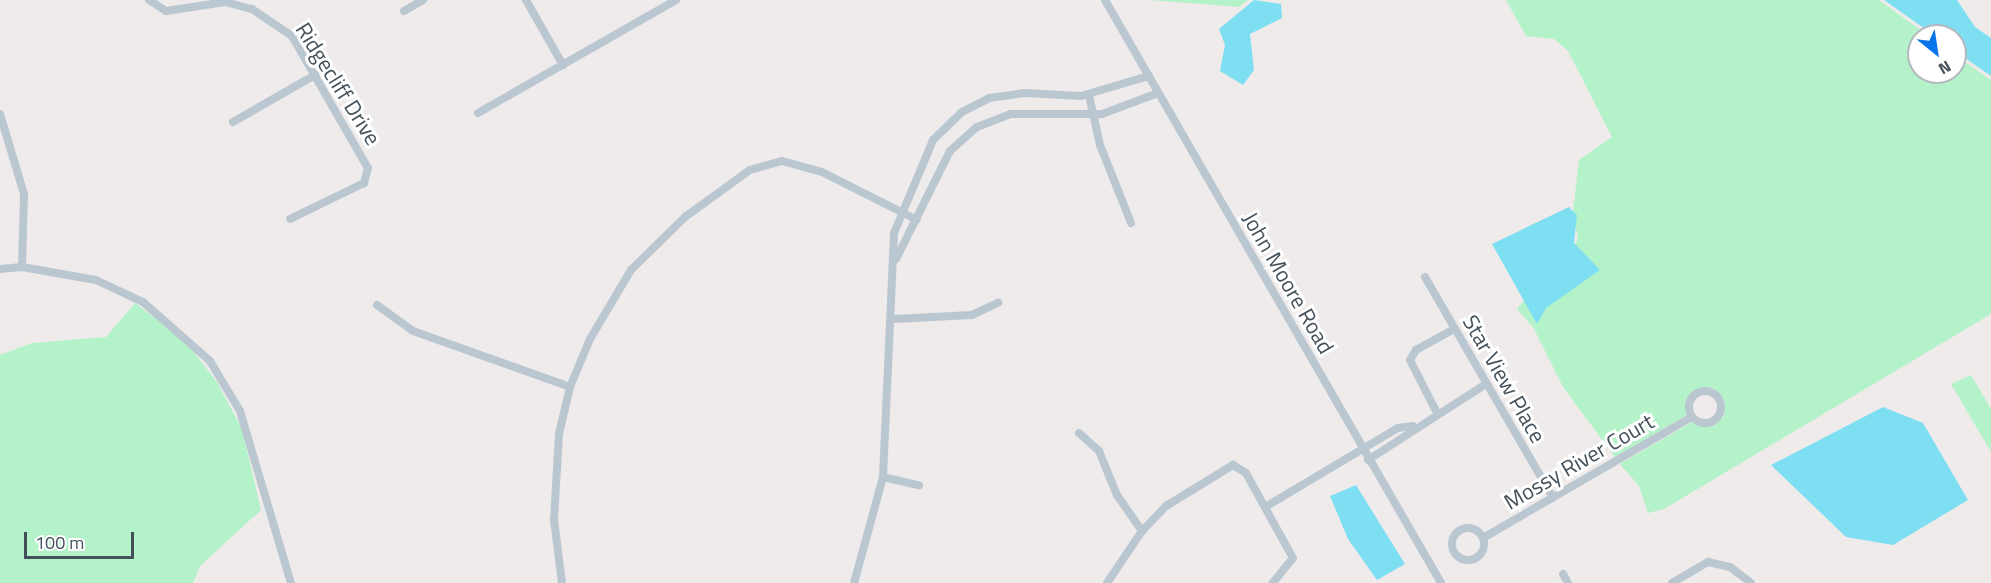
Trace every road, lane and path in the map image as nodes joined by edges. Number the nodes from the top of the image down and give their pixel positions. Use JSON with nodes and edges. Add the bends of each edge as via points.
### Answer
{"nodes":[{"id":1,"x":149,"y":0,"type":"edge"},
{"id":2,"x":423,"y":0,"type":"edge"},
{"id":3,"x":526,"y":0,"type":"edge"},
{"id":4,"x":676,"y":0,"type":"edge"},
{"id":5,"x":1105,"y":0,"type":"edge"},
{"id":6,"x":225,"y":1,"type":"edge"},
{"id":7,"x":404,"y":11,"type":"dead end"},
{"id":8,"x":563,"y":65,"type":"junction"},
{"id":9,"x":315,"y":75,"type":"junction"},
{"id":10,"x":1149,"y":76,"type":"junction"},
{"id":11,"x":1158,"y":93,"type":"junction"},
{"id":12,"x":1089,"y":94,"type":"junction"},
{"id":13,"x":478,"y":113,"type":"dead end"},
{"id":14,"x":0,"y":114,"type":"edge"},
{"id":15,"x":1094,"y":115,"type":"junction"},
{"id":16,"x":233,"y":122,"type":"dead end"},
{"id":17,"x":900,"y":211,"type":"junction"},
{"id":18,"x":290,"y":219,"type":"dead end"},
{"id":19,"x":917,"y":220,"type":"junction"},
{"id":20,"x":1131,"y":223,"type":"dead end"},
{"id":21,"x":896,"y":259,"type":"junction"},
{"id":22,"x":22,"y":267,"type":"junction"},
{"id":23,"x":0,"y":269,"type":"edge"},
{"id":24,"x":1425,"y":277,"type":"dead end"},
{"id":25,"x":998,"y":303,"type":"dead end"},
{"id":26,"x":377,"y":305,"type":"dead end"},
{"id":27,"x":894,"y":318,"type":"junction"},
{"id":28,"x":1454,"y":329,"type":"junction"},
{"id":29,"x":1486,"y":384,"type":"junction"},
{"id":30,"x":570,"y":387,"type":"junction"},
{"id":31,"x":1436,"y":411,"type":"junction"},
{"id":32,"x":1692,"y":417,"type":"dead end"},
{"id":33,"x":1413,"y":426,"type":"junction"},
{"id":34,"x":1079,"y":433,"type":"dead end"},
{"id":35,"x":1389,"y":434,"type":"junction"},
{"id":36,"x":1394,"y":444,"type":"junction"},
{"id":37,"x":1362,"y":449,"type":"junction"},
{"id":38,"x":1368,"y":459,"type":"junction"},
{"id":39,"x":883,"y":477,"type":"junction"},
{"id":40,"x":918,"y":485,"type":"dead end"},
{"id":41,"x":1553,"y":498,"type":"junction"},
{"id":42,"x":1266,"y":507,"type":"junction"},
{"id":43,"x":1142,"y":531,"type":"junction"},
{"id":44,"x":1483,"y":538,"type":"dead end"},
{"id":45,"x":1563,"y":574,"type":"dead end"},
{"id":46,"x":291,"y":583,"type":"edge"},
{"id":47,"x":562,"y":583,"type":"edge"},
{"id":48,"x":854,"y":583,"type":"edge"},
{"id":49,"x":1107,"y":583,"type":"edge"},
{"id":50,"x":1273,"y":583,"type":"edge"},
{"id":51,"x":1441,"y":583,"type":"edge"},
{"id":52,"x":1568,"y":583,"type":"edge"},
{"id":53,"x":1672,"y":583,"type":"edge"},
{"id":54,"x":1751,"y":583,"type":"edge"}],
"edges":[{"from":1,"to":6,"type":"street","name":"Ridgecliff Drive","via":[[166,11]]},
{"from":2,"to":7,"type":"street"},
{"from":3,"to":8,"type":"street"},
{"from":4,"to":8,"type":"street"},
{"from":5,"to":10,"type":"street","name":"John Moore Road"},
{"from":6,"to":9,"type":"street","name":"Ridgecliff Drive","via":[[276,21]]},
{"from":8,"to":13,"type":"street"},
{"from":9,"to":16,"type":"street"},
{"from":9,"to":18,"type":"street","name":"Ridgecliff Drive","via":[[368,168],[364,183]]},
{"from":10,"to":11,"type":"street","name":"John Moore Road"},
{"from":10,"to":12,"type":"street"},
{"from":11,"to":15,"type":"street"},
{"from":11,"to":37,"type":"street","name":"John Moore Road"},
{"from":12,"to":15,"type":"street"},
{"from":12,"to":17,"type":"street","via":[[1010,94],[962,112],[933,140]]},
{"from":14,"to":22,"type":"street","via":[[24,194]]},
{"from":15,"to":19,"type":"street","via":[[1018,113],[977,127],[950,151]]},
{"from":15,"to":20,"type":"street"},
{"from":17,"to":19,"type":"street"},
{"from":17,"to":21,"type":"street","via":[[893,242]]},
{"from":17,"to":30,"type":"street","via":[[822,172],[782,160],[750,170],[686,217],[632,270],[590,339]]},
{"from":19,"to":21,"type":"street"},
{"from":21,"to":27,"type":"street"},
{"from":22,"to":23,"type":"street"},
{"from":22,"to":46,"type":"street","via":[[96,280],[143,302],[210,361],[240,411]]},
{"from":24,"to":28,"type":"street","name":"Star View Place"},
{"from":25,"to":27,"type":"street","via":[[972,315]]},
{"from":26,"to":30,"type":"street","via":[[413,331]]},
{"from":27,"to":39,"type":"street"},
{"from":28,"to":29,"type":"street","name":"Star View Place"},
{"from":28,"to":31,"type":"street","via":[[1416,350],[1410,360]]},
{"from":29,"to":31,"type":"street"},
{"from":29,"to":41,"type":"street","name":"Star View Place"},
{"from":30,"to":47,"type":"street","via":[[554,476]]},
{"from":31,"to":33,"type":"street"},
{"from":32,"to":41,"type":"street","name":"Mossy River Court"},
{"from":33,"to":35,"type":"street"},
{"from":33,"to":36,"type":"street"},
{"from":34,"to":43,"type":"street","via":[[1099,451],[1117,495]]},
{"from":35,"to":36,"type":"street"},
{"from":35,"to":37,"type":"street"},
{"from":36,"to":38,"type":"street"},
{"from":37,"to":38,"type":"street","name":"John Moore Road"},
{"from":37,"to":42,"type":"street"},
{"from":38,"to":51,"type":"street","name":"John Moore Road"},
{"from":39,"to":40,"type":"street"},
{"from":39,"to":48,"type":"street"},
{"from":41,"to":44,"type":"street","name":"Mossy River Court"},
{"from":42,"to":43,"type":"street","via":[[1246,473],[1233,465],[1184,492]]},
{"from":42,"to":50,"type":"street","via":[[1293,558]]},
{"from":43,"to":49,"type":"street"},
{"from":45,"to":52,"type":"street"},
{"from":53,"to":54,"type":"street","via":[[1708,562],[1730,567]]}]}
